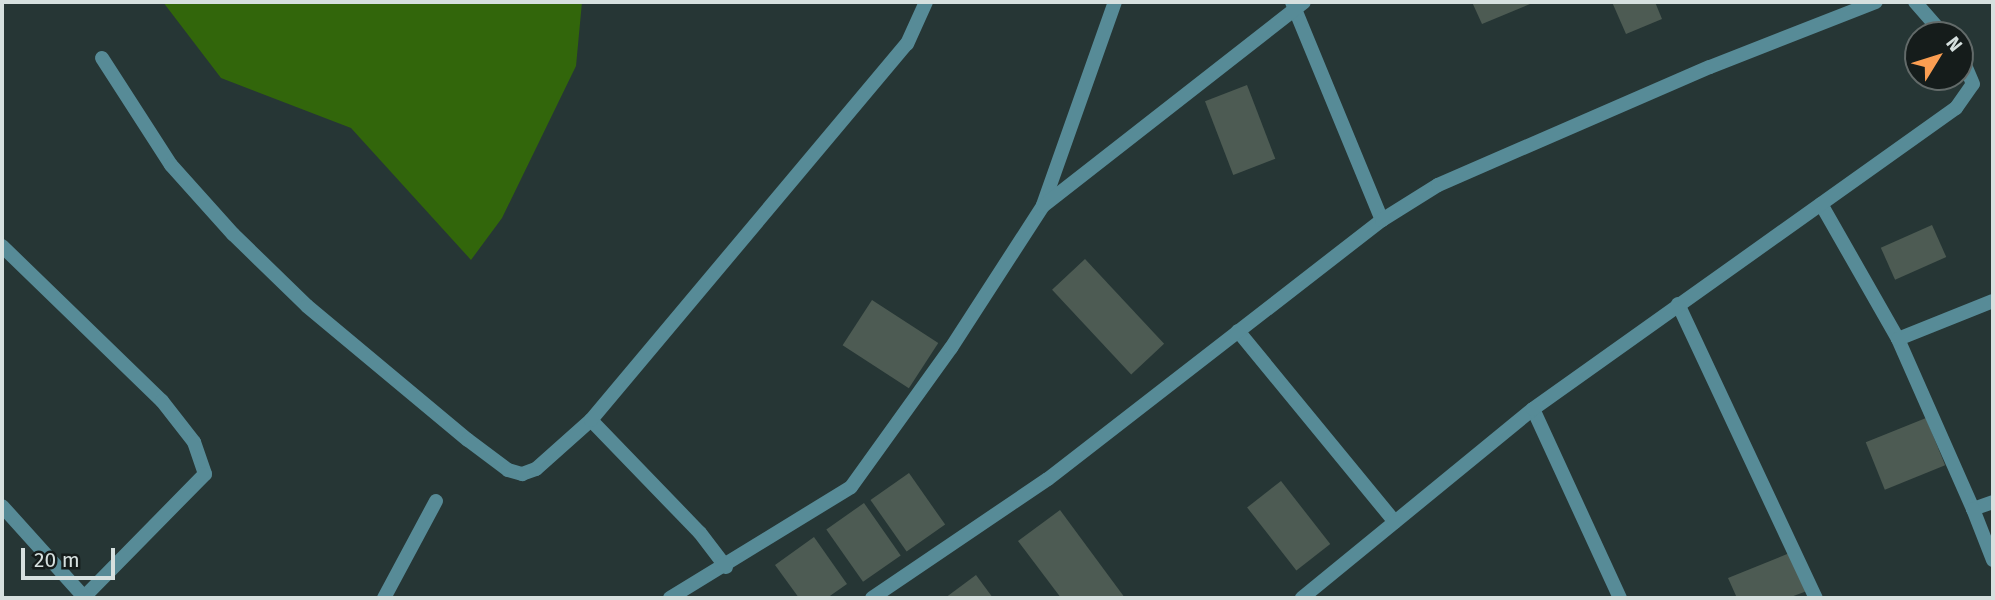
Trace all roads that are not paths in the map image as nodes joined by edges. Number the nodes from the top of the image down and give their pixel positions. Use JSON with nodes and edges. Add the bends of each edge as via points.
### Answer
{"nodes":[{"id":1,"x":926,"y":2,"type":"edge"},
{"id":2,"x":1115,"y":2,"type":"edge"},
{"id":3,"x":1876,"y":2,"type":"edge"},
{"id":4,"x":1915,"y":2,"type":"edge"},
{"id":5,"x":1296,"y":4,"type":"edge"},
{"id":6,"x":1932,"y":21,"type":"edge"},
{"id":7,"x":102,"y":58,"type":"dead end"},
{"id":8,"x":1968,"y":91,"type":"edge"},
{"id":9,"x":1821,"y":204,"type":"junction"},
{"id":10,"x":1043,"y":206,"type":"junction"},
{"id":11,"x":1382,"y":220,"type":"junction"},
{"id":12,"x":2,"y":246,"type":"edge"},
{"id":13,"x":1993,"y":301,"type":"edge"},
{"id":14,"x":1678,"y":304,"type":"junction"},
{"id":15,"x":1238,"y":331,"type":"junction"},
{"id":16,"x":1898,"y":339,"type":"junction"},
{"id":17,"x":1533,"y":409,"type":"junction"},
{"id":18,"x":591,"y":420,"type":"junction"},
{"id":19,"x":436,"y":501,"type":"dead end"},
{"id":20,"x":1993,"y":502,"type":"edge"},
{"id":21,"x":2,"y":506,"type":"edge"},
{"id":22,"x":1973,"y":509,"type":"junction"},
{"id":23,"x":1395,"y":522,"type":"junction"},
{"id":24,"x":1993,"y":560,"type":"edge"},
{"id":25,"x":726,"y":567,"type":"junction"},
{"id":26,"x":84,"y":598,"type":"edge"},
{"id":27,"x":384,"y":598,"type":"edge"},
{"id":28,"x":670,"y":598,"type":"edge"},
{"id":29,"x":872,"y":598,"type":"edge"},
{"id":30,"x":1302,"y":598,"type":"edge"},
{"id":31,"x":1620,"y":598,"type":"edge"},
{"id":32,"x":1816,"y":598,"type":"edge"}],
"edges":[{"from":1,"to":18,"type":"street","via":[[907,44]]},
{"from":2,"to":10,"type":"street"},
{"from":3,"to":11,"type":"street","via":[[1710,67],[1437,185]]},
{"from":4,"to":6,"type":"street"},
{"from":5,"to":10,"type":"street"},
{"from":5,"to":11,"type":"street"},
{"from":7,"to":18,"type":"street","via":[[171,165],[233,234],[307,306],[508,470],[522,474],[542,465]]},
{"from":8,"to":9,"type":"street","via":[[1956,108]]},
{"from":9,"to":14,"type":"street"},
{"from":9,"to":16,"type":"street"},
{"from":10,"to":25,"type":"street","via":[[915,400],[851,487]]},
{"from":11,"to":15,"type":"street"},
{"from":12,"to":26,"type":"street","via":[[162,401],[204,461],[205,474],[197,485]]},
{"from":13,"to":16,"type":"street"},
{"from":14,"to":17,"type":"street"},
{"from":14,"to":32,"type":"street"},
{"from":15,"to":23,"type":"street"},
{"from":15,"to":29,"type":"street","via":[[1048,479]]},
{"from":16,"to":22,"type":"street"},
{"from":17,"to":23,"type":"street"},
{"from":17,"to":31,"type":"street"},
{"from":18,"to":25,"type":"street","via":[[700,533]]},
{"from":19,"to":27,"type":"street"},
{"from":20,"to":22,"type":"street"},
{"from":21,"to":26,"type":"street"},
{"from":22,"to":24,"type":"street"},
{"from":23,"to":30,"type":"street"},
{"from":25,"to":28,"type":"street"}]}
